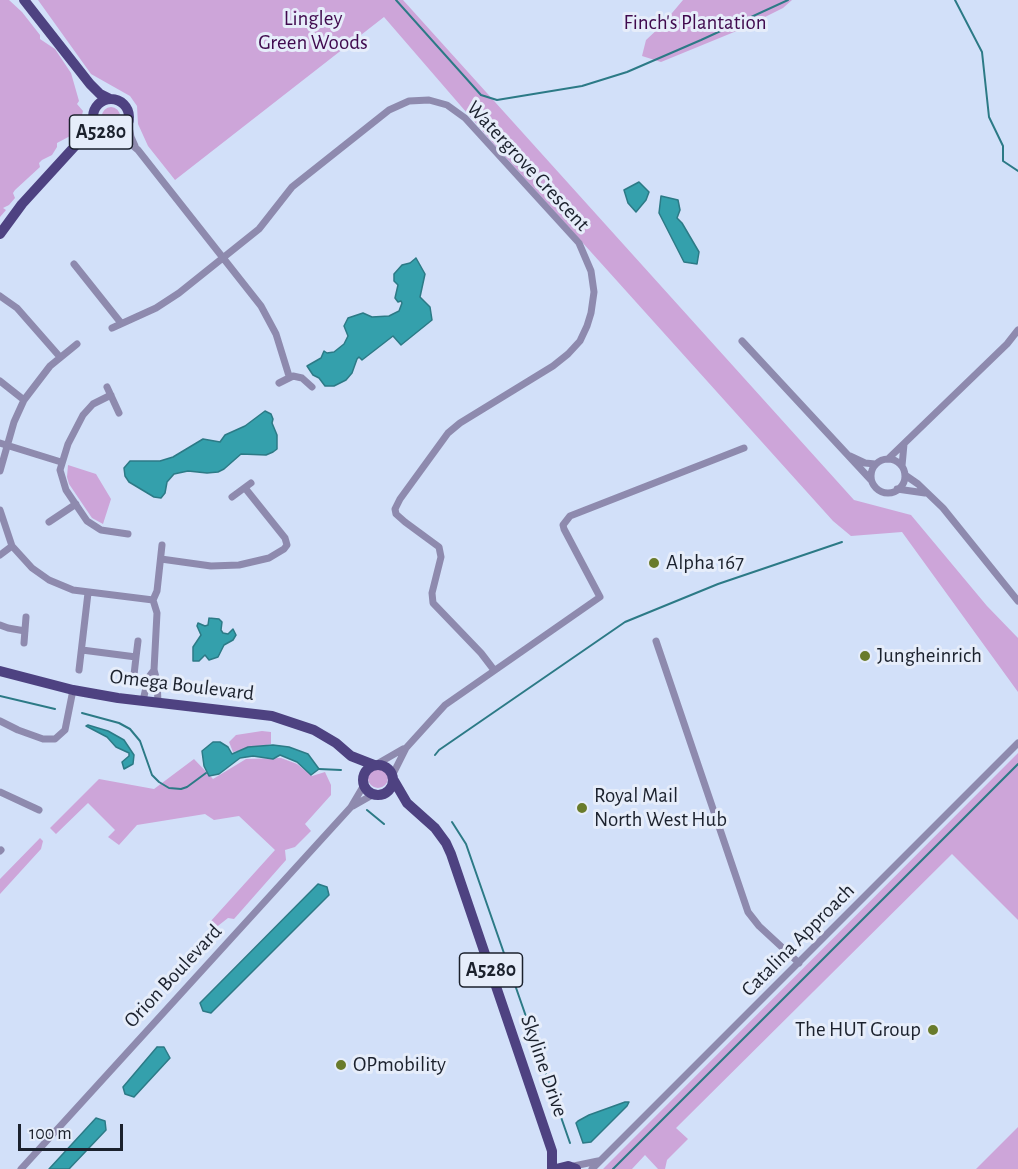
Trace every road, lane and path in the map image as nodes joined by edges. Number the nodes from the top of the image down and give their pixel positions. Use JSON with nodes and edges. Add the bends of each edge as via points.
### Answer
{"nodes":[{"id":1,"x":24,"y":0,"type":"edge"},
{"id":2,"x":81,"y":74,"type":"junction"},
{"id":3,"x":110,"y":99,"type":"junction"},
{"id":4,"x":94,"y":114,"type":"junction"},
{"id":5,"x":128,"y":122,"type":"junction"},
{"id":6,"x":108,"y":134,"type":"junction"},
{"id":7,"x":75,"y":146,"type":"junction"},
{"id":8,"x":138,"y":150,"type":"junction"},
{"id":9,"x":0,"y":234,"type":"edge"},
{"id":10,"x":224,"y":257,"type":"junction"},
{"id":11,"x":74,"y":264,"type":"dead end"},
{"id":12,"x":0,"y":296,"type":"edge"},
{"id":13,"x":121,"y":323,"type":"junction"},
{"id":14,"x":112,"y":328,"type":"dead end"},
{"id":15,"x":1018,"y":330,"type":"edge"},
{"id":16,"x":742,"y":341,"type":"dead end"},
{"id":17,"x":77,"y":344,"type":"dead end"},
{"id":18,"x":60,"y":357,"type":"junction"},
{"id":19,"x":289,"y":376,"type":"junction"},
{"id":20,"x":0,"y":381,"type":"edge"},
{"id":21,"x":279,"y":383,"type":"dead end"},
{"id":22,"x":107,"y":387,"type":"dead end"},
{"id":23,"x":312,"y":387,"type":"dead end"},
{"id":24,"x":111,"y":395,"type":"junction"},
{"id":25,"x":24,"y":400,"type":"junction"},
{"id":26,"x":119,"y":413,"type":"dead end"},
{"id":27,"x":905,"y":441,"type":"junction"},
{"id":28,"x":4,"y":444,"type":"edge"},
{"id":29,"x":744,"y":448,"type":"dead end"},
{"id":30,"x":848,"y":455,"type":"junction"},
{"id":31,"x":888,"y":459,"type":"junction"},
{"id":32,"x":61,"y":462,"type":"junction"},
{"id":33,"x":875,"y":464,"type":"junction"},
{"id":34,"x":902,"y":466,"type":"junction"},
{"id":35,"x":0,"y":471,"type":"edge"},
{"id":36,"x":904,"y":475,"type":"junction"},
{"id":37,"x":871,"y":480,"type":"junction"},
{"id":38,"x":897,"y":489,"type":"junction"},
{"id":39,"x":927,"y":494,"type":"junction"},
{"id":40,"x":232,"y":497,"type":"dead end"},
{"id":41,"x":76,"y":504,"type":"junction"},
{"id":42,"x":0,"y":510,"type":"edge"},
{"id":43,"x":49,"y":522,"type":"dead end"},
{"id":44,"x":128,"y":534,"type":"dead end"},
{"id":45,"x":162,"y":545,"type":"dead end"},
{"id":46,"x":12,"y":546,"type":"junction"},
{"id":47,"x":0,"y":555,"type":"edge"},
{"id":48,"x":161,"y":558,"type":"junction"},
{"id":49,"x":88,"y":592,"type":"junction"},
{"id":50,"x":153,"y":600,"type":"junction"},
{"id":51,"x":1018,"y":601,"type":"edge"},
{"id":52,"x":26,"y":617,"type":"dead end"},
{"id":53,"x":0,"y":625,"type":"edge"},
{"id":54,"x":25,"y":631,"type":"junction"},
{"id":55,"x":138,"y":641,"type":"dead end"},
{"id":56,"x":656,"y":641,"type":"dead end"},
{"id":57,"x":24,"y":643,"type":"dead end"},
{"id":58,"x":82,"y":650,"type":"junction"},
{"id":59,"x":136,"y":657,"type":"junction"},
{"id":60,"x":79,"y":670,"type":"dead end"},
{"id":61,"x":154,"y":670,"type":"junction"},
{"id":62,"x":494,"y":670,"type":"junction"},
{"id":63,"x":0,"y":671,"type":"edge"},
{"id":64,"x":134,"y":675,"type":"dead end"},
{"id":65,"x":73,"y":690,"type":"junction"},
{"id":66,"x":143,"y":701,"type":"junction"},
{"id":67,"x":158,"y":702,"type":"junction"},
{"id":68,"x":0,"y":721,"type":"edge"},
{"id":69,"x":1018,"y":742,"type":"edge"},
{"id":70,"x":405,"y":748,"type":"junction"},
{"id":71,"x":351,"y":756,"type":"junction"},
{"id":72,"x":375,"y":765,"type":"junction"},
{"id":73,"x":392,"y":777,"type":"junction"},
{"id":74,"x":363,"y":781,"type":"junction"},
{"id":75,"x":0,"y":792,"type":"edge"},
{"id":76,"x":378,"y":794,"type":"junction"},
{"id":77,"x":407,"y":803,"type":"junction"},
{"id":78,"x":351,"y":807,"type":"junction"},
{"id":79,"x":39,"y":810,"type":"dead end"},
{"id":80,"x":799,"y":963,"type":"junction"},
{"id":81,"x":552,"y":1151,"type":"junction"},
{"id":82,"x":600,"y":1160,"type":"junction"},
{"id":83,"x":572,"y":1167,"type":"edge"},
{"id":84,"x":21,"y":1169,"type":"edge"},
{"id":85,"x":554,"y":1169,"type":"edge"},
{"id":86,"x":592,"y":1169,"type":"edge"}],
"edges":[{"from":1,"to":2,"type":"main road","number":"A5280"},
{"from":2,"to":3,"type":"main road","number":"A5280"},
{"from":2,"to":4,"type":"main road","number":"A5280"},
{"from":3,"to":4,"type":"main road","number":"A5280","via":[[101,102]]},
{"from":3,"to":5,"type":"main road","number":"A5280","via":[[125,106]]},
{"from":4,"to":6,"type":"main road","number":"A5280","via":[[95,125]]},
{"from":4,"to":7,"type":"main road","number":"A5280"},
{"from":5,"to":6,"type":"main road","number":"A5280","via":[[122,131]]},
{"from":5,"to":8,"type":"street"},
{"from":6,"to":7,"type":"main road","number":"A5280","via":[[88,138]]},
{"from":6,"to":8,"type":"street"},
{"from":7,"to":9,"type":"main road","number":"A5280","via":[[33,190]]},
{"from":8,"to":10,"type":"street"},
{"from":10,"to":13,"type":"street","name":"Watergrove Crescent","via":[[168,301]]},
{"from":10,"to":19,"type":"street","via":[[261,306],[276,334]]},
{"from":10,"to":62,"type":"street","name":"Watergrove Crescent","via":[[259,229],[299,182],[389,110],[416,100],[447,105],[465,118],[579,243],[594,292],[580,341],[561,361],[448,433],[396,505],[398,516],[440,550],[433,603]]},
{"from":11,"to":13,"type":"street"},
{"from":12,"to":18,"type":"street","via":[[17,308]]},
{"from":13,"to":14,"type":"street","name":"Watergrove Crescent"},
{"from":15,"to":27,"type":"street"},
{"from":16,"to":30,"type":"street"},
{"from":17,"to":18,"type":"street"},
{"from":18,"to":25,"type":"street"},
{"from":19,"to":21,"type":"street"},
{"from":19,"to":23,"type":"street","via":[[302,378]]},
{"from":20,"to":25,"type":"street"},
{"from":22,"to":24,"type":"street"},
{"from":24,"to":26,"type":"street"},
{"from":24,"to":32,"type":"street","via":[[86,411]]},
{"from":25,"to":28,"type":"street"},
{"from":27,"to":31,"type":"street"},
{"from":27,"to":34,"type":"street"},
{"from":28,"to":32,"type":"street"},
{"from":28,"to":35,"type":"street"},
{"from":29,"to":62,"type":"street","via":[[570,516],[564,529],[600,597]]},
{"from":30,"to":33,"type":"street"},
{"from":30,"to":37,"type":"street"},
{"from":31,"to":33,"type":"street"},
{"from":31,"to":34,"type":"street"},
{"from":32,"to":41,"type":"street","via":[[62,479]]},
{"from":33,"to":37,"type":"street"},
{"from":34,"to":36,"type":"street"},
{"from":36,"to":38,"type":"street"},
{"from":36,"to":39,"type":"street"},
{"from":37,"to":38,"type":"street","via":[[882,492]]},
{"from":38,"to":39,"type":"street"},
{"from":39,"to":51,"type":"street","via":[[943,508]]},
{"from":40,"to":48,"type":"street","via":[[248,485],[285,538],[284,549],[269,558],[239,566]]},
{"from":41,"to":43,"type":"street"},
{"from":41,"to":44,"type":"street","via":[[94,526]]},
{"from":42,"to":46,"type":"street"},
{"from":45,"to":48,"type":"street"},
{"from":46,"to":47,"type":"street"},
{"from":46,"to":49,"type":"street","via":[[41,575]]},
{"from":48,"to":50,"type":"street"},
{"from":49,"to":50,"type":"street"},
{"from":49,"to":58,"type":"street"},
{"from":50,"to":61,"type":"street","via":[[157,613]]},
{"from":52,"to":54,"type":"street"},
{"from":53,"to":54,"type":"street"},
{"from":54,"to":57,"type":"street"},
{"from":55,"to":59,"type":"street"},
{"from":56,"to":80,"type":"street","via":[[748,912]]},
{"from":58,"to":59,"type":"street"},
{"from":58,"to":60,"type":"street"},
{"from":59,"to":64,"type":"street"},
{"from":61,"to":66,"type":"street"},
{"from":61,"to":67,"type":"street"},
{"from":62,"to":70,"type":"street","via":[[445,705]]},
{"from":63,"to":65,"type":"main road","name":"Omega Boulevard","number":"A5280"},
{"from":65,"to":66,"type":"main road","name":"Omega Boulevard","number":"A5280"},
{"from":65,"to":68,"type":"street","via":[[65,730],[55,739],[43,739]]},
{"from":66,"to":67,"type":"main road","name":"Omega Boulevard","number":"A5280"},
{"from":67,"to":71,"type":"main road","name":"Omega Boulevard","number":"A5280","via":[[288,720],[314,730]]},
{"from":69,"to":80,"type":"street","name":"Catalina Approach"},
{"from":70,"to":72,"type":"street"},
{"from":70,"to":73,"type":"street"},
{"from":71,"to":72,"type":"main road","name":"Omega Boulevard","number":"A5280"},
{"from":71,"to":74,"type":"main road","name":"Omega Boulevard","number":"A5280"},
{"from":72,"to":73,"type":"main road","number":"A5280","via":[[387,767]]},
{"from":72,"to":74,"type":"main road","via":[[366,769]]},
{"from":73,"to":76,"type":"main road","via":[[390,788]]},
{"from":73,"to":77,"type":"main road","name":"Skyline Drive","number":"A5280"},
{"from":74,"to":76,"type":"main road","number":"A5280"},
{"from":74,"to":78,"type":"street","name":"Orion Boulevard"},
{"from":75,"to":79,"type":"street"},
{"from":76,"to":77,"type":"main road","name":"Skyline Drive","number":"A5280"},
{"from":76,"to":78,"type":"street","name":"Orion Boulevard"},
{"from":77,"to":81,"type":"main road","name":"Skyline Drive","number":"A5280","via":[[435,828],[451,854]]},
{"from":78,"to":84,"type":"street","name":"Orion Boulevard"},
{"from":80,"to":82,"type":"street","name":"Catalina Approach"},
{"from":81,"to":83,"type":"main road","name":"Skyline Drive","number":"A5280"},
{"from":81,"to":85,"type":"main road","name":"Skyline Drive","number":"A5280"},
{"from":82,"to":83,"type":"street"},
{"from":82,"to":86,"type":"street","name":"Catalina Approach"},
{"from":83,"to":85,"type":"main road","number":"A5280"}]}
